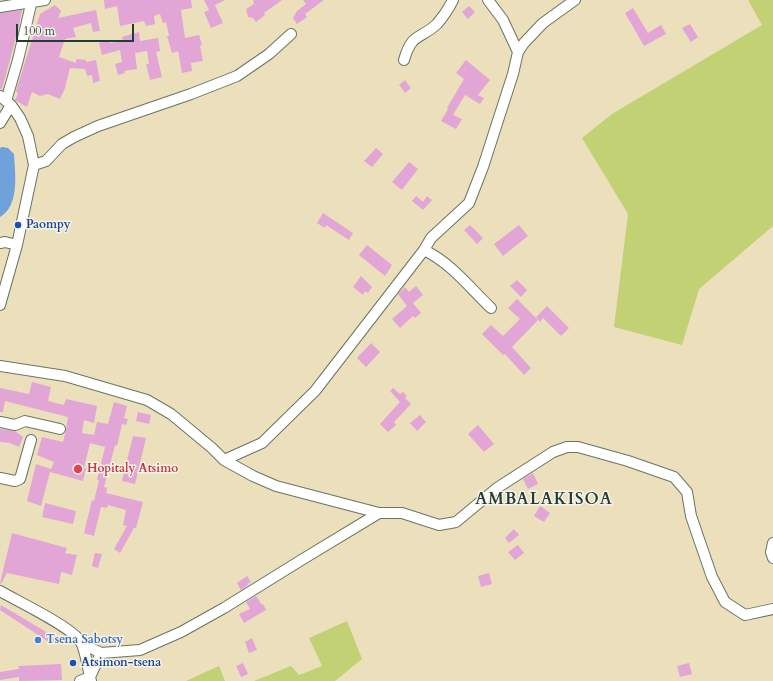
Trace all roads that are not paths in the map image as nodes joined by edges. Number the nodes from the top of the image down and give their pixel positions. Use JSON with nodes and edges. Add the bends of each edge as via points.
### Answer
{"nodes":[{"id":1,"x":45,"y":0,"type":"edge"},
{"id":2,"x":453,"y":0,"type":"edge"},
{"id":3,"x":488,"y":0,"type":"edge"},
{"id":4,"x":576,"y":0,"type":"edge"},
{"id":5,"x":32,"y":1,"type":"edge"},
{"id":6,"x":0,"y":7,"type":"edge"},
{"id":7,"x":291,"y":34,"type":"dead end"},
{"id":8,"x":518,"y":52,"type":"junction"},
{"id":9,"x":404,"y":60,"type":"dead end"},
{"id":10,"x":6,"y":100,"type":"edge"},
{"id":11,"x":0,"y":123,"type":"edge"},
{"id":12,"x":34,"y":165,"type":"junction"},
{"id":13,"x":0,"y":243,"type":"edge"},
{"id":14,"x":17,"y":245,"type":"junction"},
{"id":15,"x":424,"y":250,"type":"junction"},
{"id":16,"x":0,"y":305,"type":"edge"},
{"id":17,"x":491,"y":308,"type":"dead end"},
{"id":18,"x":0,"y":366,"type":"edge"},
{"id":19,"x":0,"y":422,"type":"edge"},
{"id":20,"x":60,"y":429,"type":"dead end"},
{"id":21,"x":31,"y":440,"type":"dead end"},
{"id":22,"x":224,"y":460,"type":"junction"},
{"id":23,"x":0,"y":478,"type":"edge"},
{"id":24,"x":379,"y":513,"type":"junction"},
{"id":25,"x":773,"y":543,"type":"edge"},
{"id":26,"x":773,"y":558,"type":"edge"},
{"id":27,"x":0,"y":591,"type":"edge"},
{"id":28,"x":773,"y":609,"type":"edge"},
{"id":29,"x":81,"y":643,"type":"junction"},
{"id":30,"x":101,"y":653,"type":"junction"},
{"id":31,"x":90,"y":679,"type":"edge"},
{"id":32,"x":80,"y":681,"type":"edge"}],
"edges":[{"from":1,"to":5,"type":"street"},
{"from":2,"to":9,"type":"street","via":[[436,24],[411,43]]},
{"from":3,"to":8,"type":"street","via":[[503,20]]},
{"from":4,"to":8,"type":"street","via":[[543,23]]},
{"from":5,"to":6,"type":"street"},
{"from":5,"to":10,"type":"street"},
{"from":7,"to":12,"type":"street","via":[[269,54],[237,76],[74,136],[62,144],[46,161]]},
{"from":8,"to":15,"type":"street","via":[[483,167],[469,203],[431,238]]},
{"from":10,"to":11,"type":"street"},
{"from":10,"to":12,"type":"street","via":[[20,118],[28,136]]},
{"from":12,"to":14,"type":"street"},
{"from":13,"to":14,"type":"street"},
{"from":14,"to":16,"type":"street"},
{"from":15,"to":17,"type":"street","via":[[447,265]]},
{"from":15,"to":22,"type":"street","via":[[315,391],[262,443]]},
{"from":18,"to":22,"type":"street","via":[[65,376],[147,400],[171,414]]},
{"from":19,"to":20,"type":"street","via":[[15,425],[26,421]]},
{"from":21,"to":23,"type":"street","via":[[20,479],[15,481]]},
{"from":22,"to":24,"type":"street","via":[[276,486]]},
{"from":24,"to":28,"type":"street","via":[[402,513],[439,525],[456,522],[497,488],[553,452],[567,447],[578,447],[674,476],[687,492],[691,516],[712,577],[724,602],[745,615]]},
{"from":24,"to":30,"type":"street","via":[[181,632],[140,650]]},
{"from":25,"to":26,"type":"street"},
{"from":27,"to":29,"type":"street","via":[[64,627]]},
{"from":29,"to":30,"type":"street"},
{"from":29,"to":31,"type":"street"},
{"from":30,"to":31,"type":"street"},
{"from":31,"to":32,"type":"street"}]}
